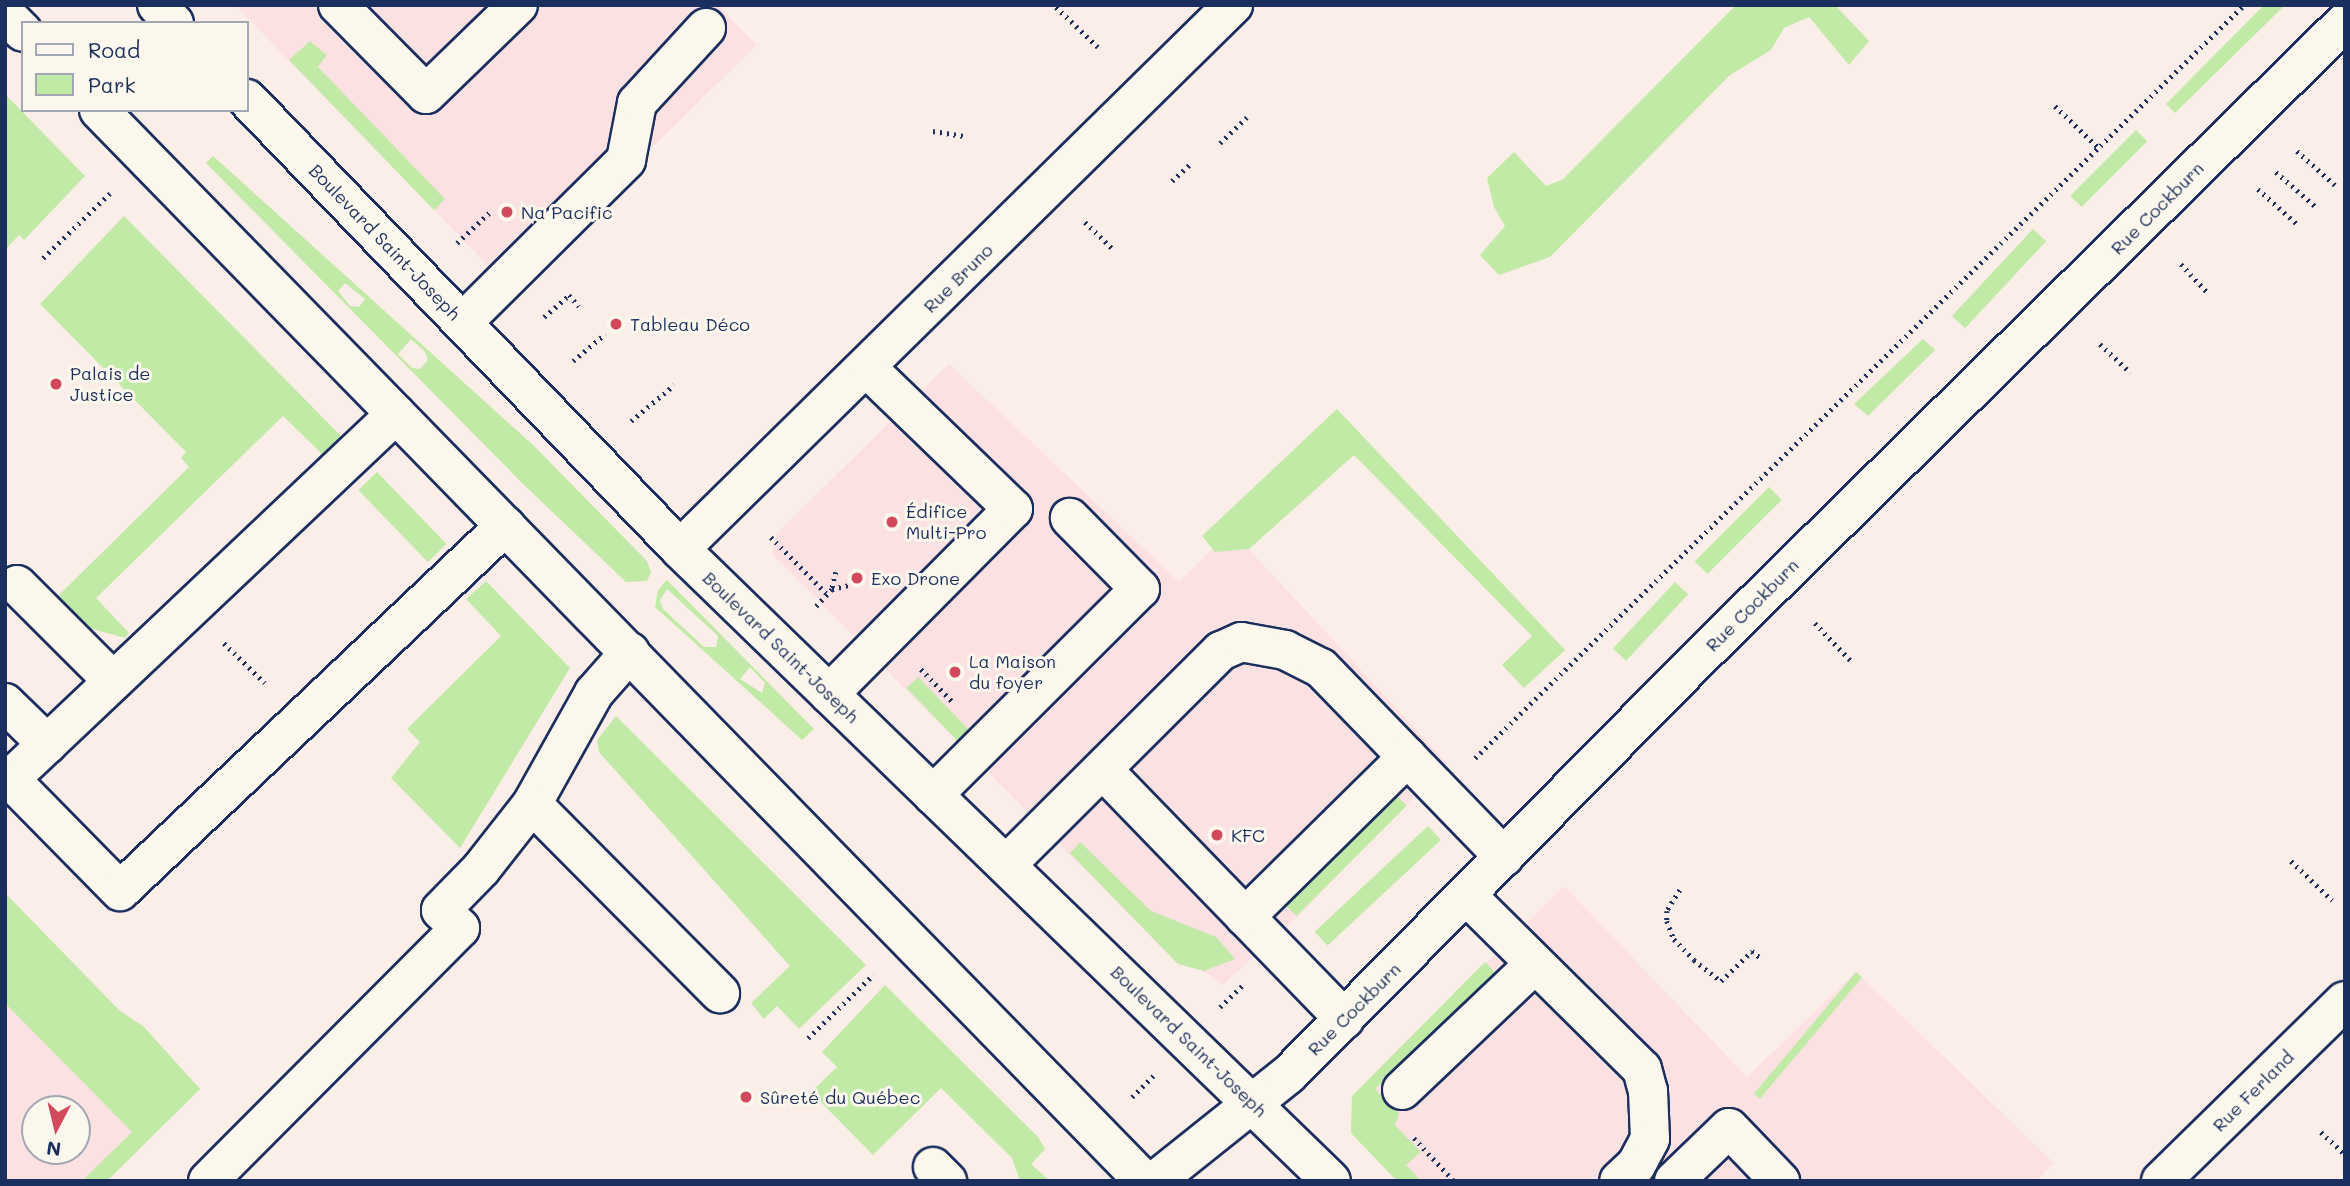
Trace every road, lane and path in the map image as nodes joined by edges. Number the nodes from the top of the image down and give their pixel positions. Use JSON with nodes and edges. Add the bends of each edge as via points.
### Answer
{"nodes":[{"id":1,"x":157,"y":5,"type":"edge"},
{"id":2,"x":338,"y":5,"type":"edge"},
{"id":3,"x":518,"y":5,"type":"edge"},
{"id":4,"x":1233,"y":5,"type":"edge"},
{"id":5,"x":2244,"y":5,"type":"edge"},
{"id":6,"x":1056,"y":7,"type":"edge"},
{"id":7,"x":5,"y":14,"type":"edge"},
{"id":8,"x":172,"y":21,"type":"edge"},
{"id":9,"x":2345,"y":22,"type":"edge"},
{"id":10,"x":706,"y":28,"type":"dead end"},
{"id":11,"x":21,"y":30,"type":"edge"},
{"id":12,"x":1098,"y":47,"type":"dead end"},
{"id":13,"x":248,"y":100,"type":"edge"},
{"id":14,"x":2055,"y":106,"type":"dead end"},
{"id":15,"x":101,"y":112,"type":"edge"},
{"id":16,"x":1247,"y":117,"type":"dead end"},
{"id":17,"x":933,"y":131,"type":"dead end"},
{"id":18,"x":965,"y":135,"type":"dead end"},
{"id":19,"x":1220,"y":143,"type":"dead end"},
{"id":20,"x":2099,"y":148,"type":"junction"},
{"id":21,"x":2297,"y":151,"type":"dead end"},
{"id":22,"x":1190,"y":164,"type":"dead end"},
{"id":23,"x":2276,"y":172,"type":"dead end"},
{"id":24,"x":1171,"y":181,"type":"dead end"},
{"id":25,"x":2335,"y":185,"type":"dead end"},
{"id":26,"x":2259,"y":189,"type":"dead end"},
{"id":27,"x":111,"y":192,"type":"dead end"},
{"id":28,"x":2315,"y":206,"type":"dead end"},
{"id":29,"x":489,"y":213,"type":"dead end"},
{"id":30,"x":1085,"y":222,"type":"dead end"},
{"id":31,"x":2297,"y":224,"type":"dead end"},
{"id":32,"x":457,"y":243,"type":"dead end"},
{"id":33,"x":1113,"y":250,"type":"dead end"},
{"id":34,"x":43,"y":258,"type":"dead end"},
{"id":35,"x":2181,"y":264,"type":"dead end"},
{"id":36,"x":2207,"y":292,"type":"dead end"},
{"id":37,"x":579,"y":306,"type":"dead end"},
{"id":38,"x":463,"y":322,"type":"junction"},
{"id":39,"x":536,"y":323,"type":"dead end"},
{"id":40,"x":605,"y":334,"type":"dead end"},
{"id":41,"x":2099,"y":344,"type":"dead end"},
{"id":42,"x":573,"y":361,"type":"dead end"},
{"id":43,"x":867,"y":368,"type":"junction"},
{"id":44,"x":2131,"y":373,"type":"dead end"},
{"id":45,"x":674,"y":385,"type":"dead end"},
{"id":46,"x":396,"y":414,"type":"junction"},
{"id":47,"x":631,"y":421,"type":"dead end"},
{"id":48,"x":1070,"y":518,"type":"dead end"},
{"id":49,"x":505,"y":526,"type":"junction"},
{"id":50,"x":771,"y":537,"type":"dead end"},
{"id":51,"x":680,"y":549,"type":"junction"},
{"id":52,"x":836,"y":572,"type":"dead end"},
{"id":53,"x":17,"y":585,"type":"dead end"},
{"id":54,"x":849,"y":585,"type":"dead end"},
{"id":55,"x":832,"y":589,"type":"junction"},
{"id":56,"x":827,"y":594,"type":"junction"},
{"id":57,"x":816,"y":606,"type":"dead end"},
{"id":58,"x":188,"y":608,"type":"junction"},
{"id":59,"x":1815,"y":623,"type":"dead end"},
{"id":60,"x":630,"y":652,"type":"junction"},
{"id":61,"x":1852,"y":662,"type":"dead end"},
{"id":62,"x":910,"y":673,"type":"dead end"},
{"id":63,"x":113,"y":681,"type":"junction"},
{"id":64,"x":946,"y":683,"type":"dead end"},
{"id":65,"x":940,"y":689,"type":"junction"},
{"id":66,"x":829,"y":694,"type":"junction"},
{"id":67,"x":5,"y":703,"type":"edge"},
{"id":68,"x":958,"y":708,"type":"dead end"},
{"id":69,"x":301,"y":718,"type":"junction"},
{"id":70,"x":1489,"y":743,"type":"dead end"},
{"id":71,"x":47,"y":744,"type":"junction"},
{"id":72,"x":1407,"y":757,"type":"junction"},
{"id":73,"x":1103,"y":770,"type":"junction"},
{"id":74,"x":8,"y":779,"type":"edge"},
{"id":75,"x":933,"y":795,"type":"junction"},
{"id":76,"x":532,"y":804,"type":"junction"},
{"id":77,"x":1504,"y":857,"type":"junction"},
{"id":78,"x":2291,"y":861,"type":"dead end"},
{"id":79,"x":1006,"y":865,"type":"junction"},
{"id":80,"x":1680,"y":890,"type":"dead end"},
{"id":81,"x":1467,"y":896,"type":"junction"},
{"id":82,"x":2332,"y":901,"type":"dead end"},
{"id":83,"x":1245,"y":917,"type":"junction"},
{"id":84,"x":1762,"y":959,"type":"dead end"},
{"id":85,"x":1535,"y":964,"type":"junction"},
{"id":86,"x":880,"y":969,"type":"dead end"},
{"id":87,"x":1253,"y":975,"type":"dead end"},
{"id":88,"x":720,"y":993,"type":"dead end"},
{"id":89,"x":2345,"y":1001,"type":"edge"},
{"id":90,"x":1345,"y":1019,"type":"junction"},
{"id":91,"x":808,"y":1038,"type":"dead end"},
{"id":92,"x":1187,"y":1041,"type":"junction"},
{"id":93,"x":1402,"y":1090,"type":"dead end"},
{"id":94,"x":1254,"y":1102,"type":"junction"},
{"id":95,"x":1098,"y":1131,"type":"junction"},
{"id":96,"x":2321,"y":1132,"type":"dead end"},
{"id":97,"x":1408,"y":1133,"type":"dead end"},
{"id":98,"x":2345,"y":1154,"type":"edge"},
{"id":99,"x":208,"y":1181,"type":"edge"},
{"id":100,"x":1144,"y":1181,"type":"edge"},
{"id":101,"x":1155,"y":1181,"type":"edge"},
{"id":102,"x":1331,"y":1181,"type":"edge"},
{"id":103,"x":1454,"y":1181,"type":"edge"},
{"id":104,"x":1619,"y":1181,"type":"edge"},
{"id":105,"x":1674,"y":1181,"type":"edge"},
{"id":106,"x":1780,"y":1181,"type":"edge"},
{"id":107,"x":2161,"y":1181,"type":"edge"}],
"edges":[{"from":1,"to":8,"type":"main road"},
{"from":2,"to":3,"type":"main road","via":[[426,94]]},
{"from":4,"to":43,"type":"main road","name":"Rue Bruno"},
{"from":5,"to":20,"type":"path"},
{"from":6,"to":12,"type":"path"},
{"from":7,"to":11,"type":"main road"},
{"from":9,"to":77,"type":"main road","name":"Rue Cockburn","via":[[1699,658]]},
{"from":10,"to":38,"type":"main road","via":[[637,103],[626,160]]},
{"from":13,"to":38,"type":"main road","name":"Boulevard Saint-Joseph"},
{"from":14,"to":20,"type":"path"},
{"from":15,"to":46,"type":"main road"},
{"from":16,"to":19,"type":"path"},
{"from":17,"to":18,"type":"path"},
{"from":20,"to":70,"type":"path"},
{"from":21,"to":25,"type":"path"},
{"from":22,"to":24,"type":"path"},
{"from":23,"to":28,"type":"path"},
{"from":26,"to":31,"type":"path"},
{"from":27,"to":34,"type":"path"},
{"from":29,"to":32,"type":"path"},
{"from":30,"to":33,"type":"path"},
{"from":35,"to":36,"type":"path"},
{"from":37,"to":39,"type":"path","via":[[569,295]]},
{"from":38,"to":51,"type":"main road","name":"Boulevard Saint-Joseph"},
{"from":40,"to":42,"type":"path"},
{"from":41,"to":44,"type":"path"},
{"from":43,"to":51,"type":"main road","name":"Rue Bruno"},
{"from":43,"to":66,"type":"main road","via":[[1013,509]]},
{"from":45,"to":47,"type":"path"},
{"from":46,"to":49,"type":"main road"},
{"from":46,"to":58,"type":"main road"},
{"from":48,"to":75,"type":"main road","via":[[1140,589]]},
{"from":49,"to":60,"type":"main road"},
{"from":49,"to":69,"type":"main road"},
{"from":50,"to":56,"type":"path"},
{"from":51,"to":66,"type":"main road","name":"Boulevard Saint-Joseph"},
{"from":52,"to":55,"type":"path"},
{"from":53,"to":63,"type":"main road"},
{"from":54,"to":55,"type":"path"},
{"from":55,"to":56,"type":"path"},
{"from":56,"to":57,"type":"path"},
{"from":58,"to":63,"type":"main road"},
{"from":58,"to":69,"type":"path"},
{"from":59,"to":61,"type":"path"},
{"from":60,"to":76,"type":"main road","via":[[594,693]]},
{"from":60,"to":95,"type":"main road"},
{"from":62,"to":65,"type":"path","via":[[917,665]]},
{"from":63,"to":71,"type":"main road"},
{"from":64,"to":65,"type":"path"},
{"from":65,"to":68,"type":"path"},
{"from":66,"to":75,"type":"main road","name":"Boulevard Saint-Joseph"},
{"from":67,"to":71,"type":"main road"},
{"from":69,"to":74,"type":"main road","via":[[120,891]]},
{"from":71,"to":74,"type":"main road"},
{"from":72,"to":73,"type":"main road","via":[[1321,668],[1285,650],[1241,642],[1221,651]]},
{"from":72,"to":77,"type":"main road"},
{"from":72,"to":83,"type":"main road"},
{"from":73,"to":79,"type":"main road"},
{"from":73,"to":83,"type":"main road"},
{"from":75,"to":79,"type":"main road","name":"Boulevard Saint-Joseph"},
{"from":76,"to":88,"type":"main road"},
{"from":76,"to":99,"type":"main road","via":[[441,910],[460,929]]},
{"from":77,"to":81,"type":"main road","name":"Rue Cockburn"},
{"from":78,"to":82,"type":"path"},
{"from":79,"to":92,"type":"main road","name":"Boulevard Saint-Joseph"},
{"from":80,"to":84,"type":"path","via":[[1667,911],[1667,921],[1674,939],[1694,960],[1721,981],[1752,951]]},
{"from":81,"to":85,"type":"main road"},
{"from":81,"to":90,"type":"main road","name":"Rue Cockburn"},
{"from":83,"to":90,"type":"main road"},
{"from":85,"to":93,"type":"main road"},
{"from":85,"to":104,"type":"main road","via":[[1642,1069],[1650,1139],[1636,1165]]},
{"from":86,"to":91,"type":"path"},
{"from":87,"to":92,"type":"path"},
{"from":89,"to":107,"type":"main road","name":"Rue Ferland"},
{"from":90,"to":94,"type":"main road","name":"Rue Cockburn"},
{"from":92,"to":94,"type":"main road","name":"Boulevard Saint-Joseph"},
{"from":92,"to":95,"type":"path"},
{"from":94,"to":101,"type":"main road","name":"Rue Cockburn"},
{"from":94,"to":102,"type":"main road","name":"Boulevard Saint-Joseph"},
{"from":95,"to":100,"type":"main road"},
{"from":96,"to":98,"type":"path"},
{"from":97,"to":103,"type":"path"},
{"from":105,"to":106,"type":"main road","via":[[1729,1128]]}]}
